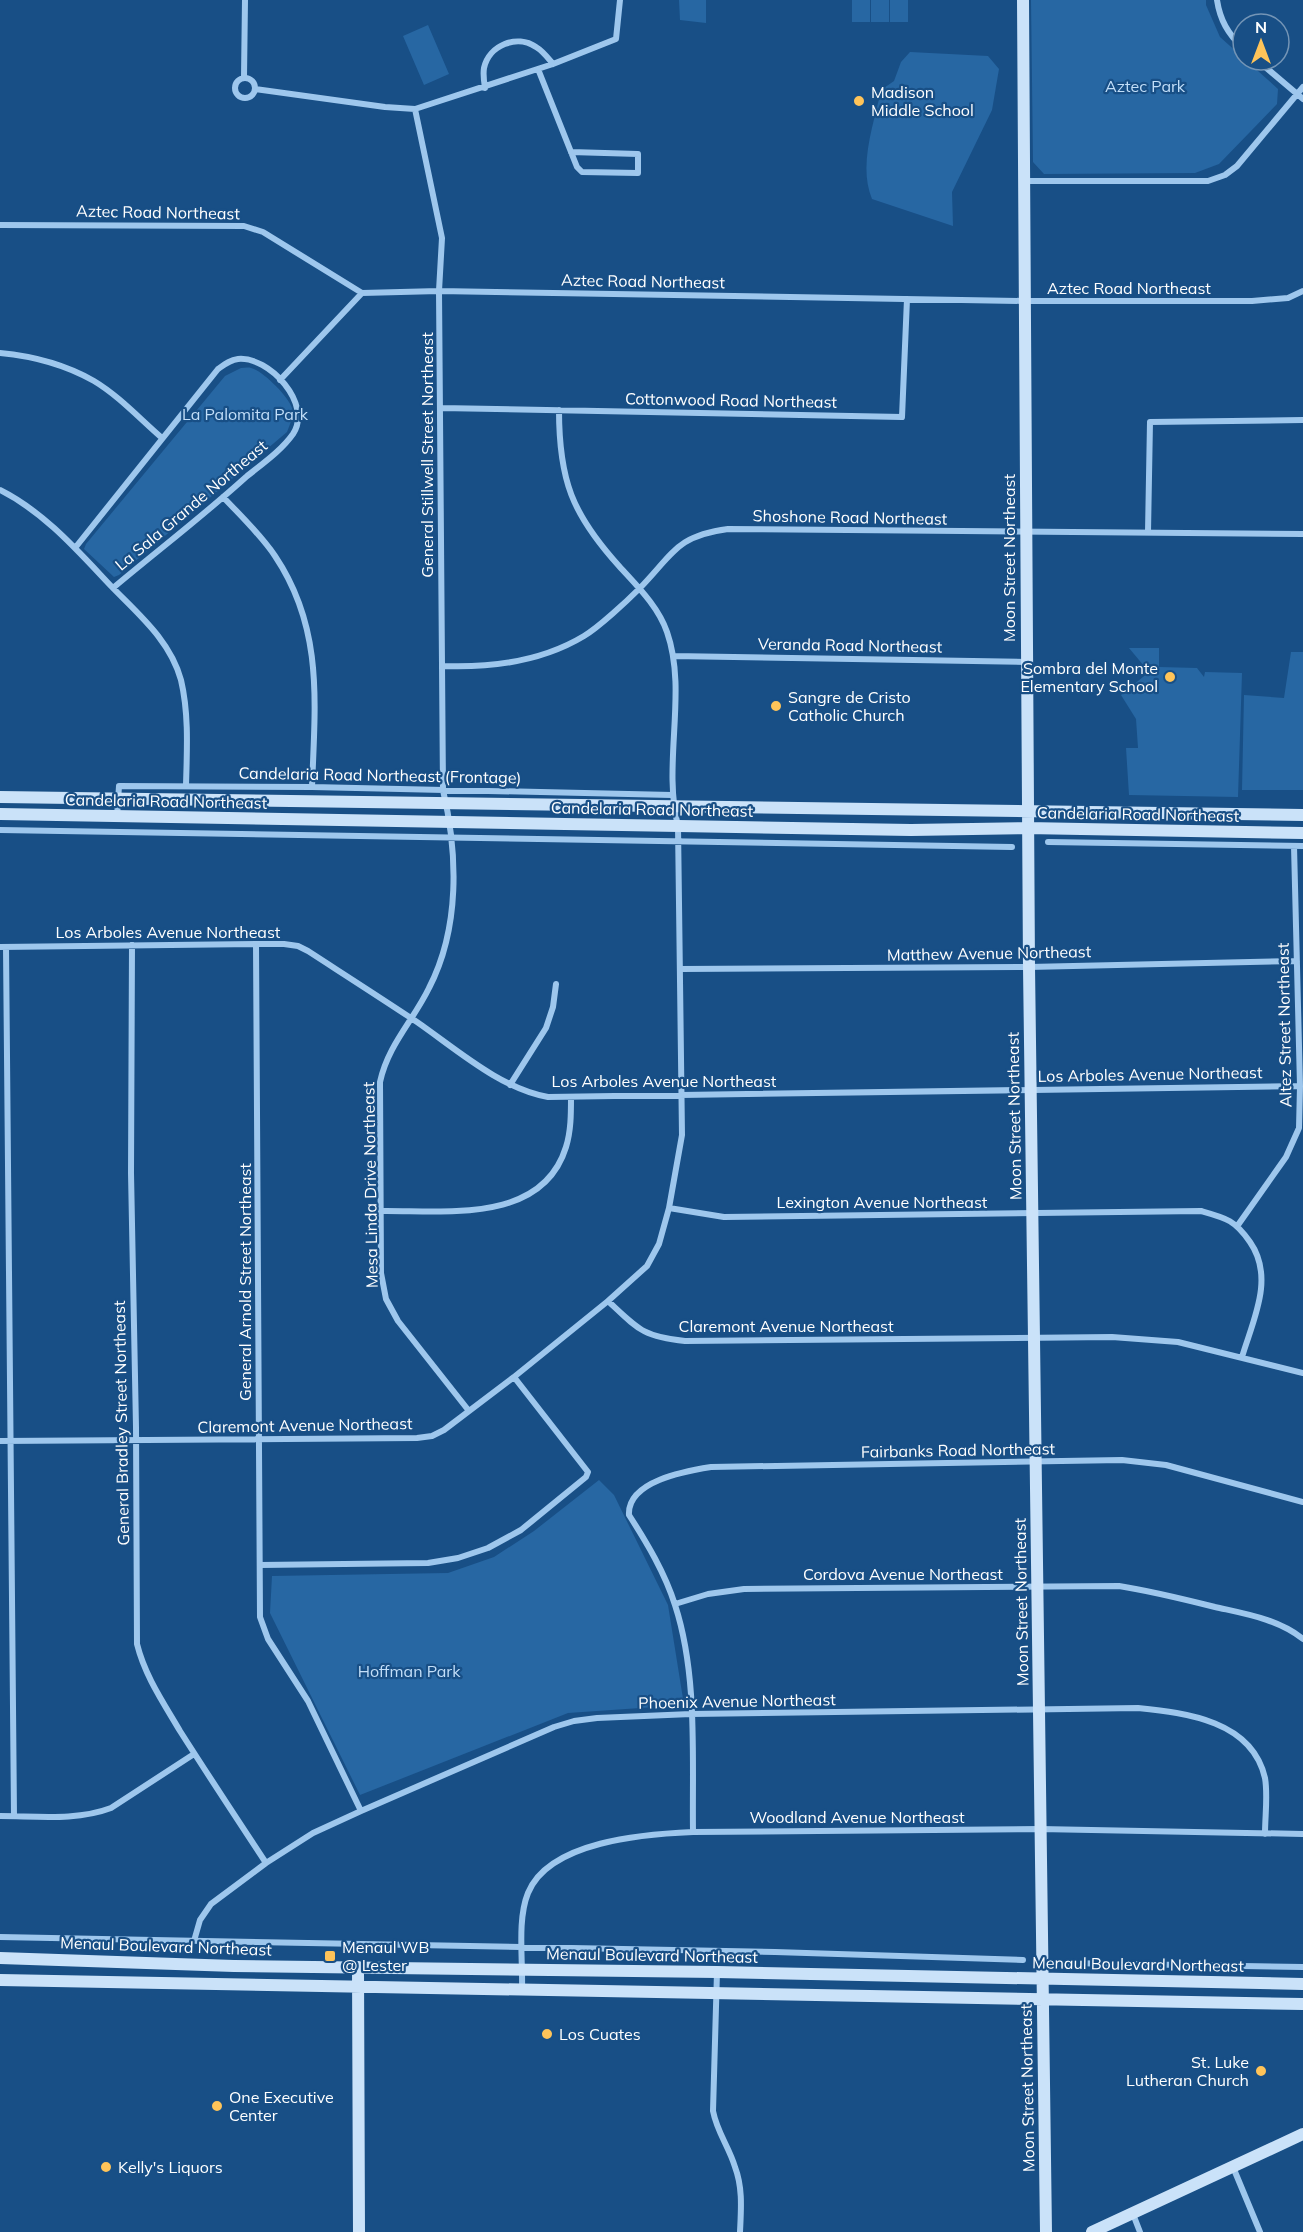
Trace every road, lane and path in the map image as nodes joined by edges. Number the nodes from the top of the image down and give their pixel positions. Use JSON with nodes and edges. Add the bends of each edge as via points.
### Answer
{"nodes":[{"id":1,"x":245,"y":0,"type":"edge"},
{"id":2,"x":620,"y":0,"type":"edge"},
{"id":3,"x":1023,"y":0,"type":"edge"},
{"id":4,"x":1217,"y":0,"type":"edge"},
{"id":5,"x":1231,"y":36,"type":"edge"},
{"id":6,"x":553,"y":64,"type":"junction"},
{"id":7,"x":538,"y":69,"type":"junction"},
{"id":8,"x":1271,"y":72,"type":"edge"},
{"id":9,"x":244,"y":77,"type":"junction"},
{"id":10,"x":1303,"y":87,"type":"edge"},
{"id":11,"x":485,"y":88,"type":"junction"},
{"id":12,"x":255,"y":89,"type":"junction"},
{"id":13,"x":1297,"y":94,"type":"junction"},
{"id":14,"x":1303,"y":99,"type":"edge"},
{"id":15,"x":415,"y":109,"type":"junction"},
{"id":16,"x":571,"y":152,"type":"junction"},
{"id":17,"x":1024,"y":181,"type":"junction"},
{"id":18,"x":0,"y":225,"type":"edge"},
{"id":19,"x":440,"y":291,"type":"junction"},
{"id":20,"x":1303,"y":291,"type":"edge"},
{"id":21,"x":362,"y":293,"type":"junction"},
{"id":22,"x":907,"y":299,"type":"junction"},
{"id":23,"x":1024,"y":301,"type":"junction"},
{"id":24,"x":0,"y":353,"type":"edge"},
{"id":25,"x":280,"y":380,"type":"junction"},
{"id":26,"x":441,"y":408,"type":"junction"},
{"id":27,"x":560,"y":410,"type":"junction"},
{"id":28,"x":1303,"y":420,"type":"edge"},
{"id":29,"x":162,"y":438,"type":"junction"},
{"id":30,"x":0,"y":490,"type":"edge"},
{"id":31,"x":224,"y":497,"type":"junction"},
{"id":32,"x":1025,"y":532,"type":"junction"},
{"id":33,"x":1148,"y":532,"type":"junction"},
{"id":34,"x":1303,"y":534,"type":"edge"},
{"id":35,"x":75,"y":548,"type":"junction"},
{"id":36,"x":113,"y":588,"type":"junction"},
{"id":37,"x":639,"y":588,"type":"junction"},
{"id":38,"x":673,"y":656,"type":"junction"},
{"id":39,"x":1026,"y":662,"type":"junction"},
{"id":40,"x":442,"y":666,"type":"junction"},
{"id":41,"x":186,"y":785,"type":"junction"},
{"id":42,"x":312,"y":787,"type":"junction"},
{"id":43,"x":443,"y":790,"type":"junction"},
{"id":44,"x":0,"y":797,"type":"edge"},
{"id":45,"x":117,"y":798,"type":"junction"},
{"id":46,"x":672,"y":801,"type":"junction"},
{"id":47,"x":446,"y":803,"type":"junction"},
{"id":48,"x":1028,"y":810,"type":"junction"},
{"id":49,"x":0,"y":814,"type":"edge"},
{"id":50,"x":1303,"y":815,"type":"edge"},
{"id":51,"x":117,"y":817,"type":"junction"},
{"id":52,"x":448,"y":822,"type":"junction"},
{"id":53,"x":678,"y":826,"type":"junction"},
{"id":54,"x":1027,"y":828,"type":"junction"},
{"id":55,"x":0,"y":830,"type":"edge"},
{"id":56,"x":1303,"y":833,"type":"edge"},
{"id":57,"x":452,"y":838,"type":"junction"},
{"id":58,"x":678,"y":842,"type":"junction"},
{"id":59,"x":1048,"y":842,"type":"dead end"},
{"id":60,"x":1294,"y":846,"type":"junction"},
{"id":61,"x":1303,"y":846,"type":"edge"},
{"id":62,"x":1012,"y":847,"type":"dead end"},
{"id":63,"x":256,"y":944,"type":"junction"},
{"id":64,"x":132,"y":945,"type":"junction"},
{"id":65,"x":3,"y":947,"type":"edge"},
{"id":66,"x":1297,"y":962,"type":"junction"},
{"id":67,"x":1029,"y":967,"type":"junction"},
{"id":68,"x":681,"y":969,"type":"junction"},
{"id":69,"x":556,"y":984,"type":"dead end"},
{"id":70,"x":411,"y":1018,"type":"junction"},
{"id":71,"x":510,"y":1085,"type":"junction"},
{"id":72,"x":1300,"y":1086,"type":"junction"},
{"id":73,"x":1031,"y":1089,"type":"junction"},
{"id":74,"x":682,"y":1096,"type":"junction"},
{"id":75,"x":571,"y":1097,"type":"junction"},
{"id":76,"x":669,"y":1208,"type":"junction"},
{"id":77,"x":381,"y":1211,"type":"junction"},
{"id":78,"x":1032,"y":1215,"type":"junction"},
{"id":79,"x":1238,"y":1225,"type":"junction"},
{"id":80,"x":608,"y":1301,"type":"junction"},
{"id":81,"x":1033,"y":1338,"type":"junction"},
{"id":82,"x":1242,"y":1357,"type":"junction"},
{"id":83,"x":1303,"y":1372,"type":"edge"},
{"id":84,"x":514,"y":1377,"type":"junction"},
{"id":85,"x":469,"y":1411,"type":"junction"},
{"id":86,"x":260,"y":1439,"type":"junction"},
{"id":87,"x":136,"y":1440,"type":"junction"},
{"id":88,"x":0,"y":1441,"type":"edge"},
{"id":89,"x":10,"y":1441,"type":"junction"},
{"id":90,"x":1036,"y":1463,"type":"junction"},
{"id":91,"x":1303,"y":1502,"type":"edge"},
{"id":92,"x":260,"y":1565,"type":"junction"},
{"id":93,"x":1038,"y":1586,"type":"junction"},
{"id":94,"x":675,"y":1604,"type":"junction"},
{"id":95,"x":1303,"y":1639,"type":"edge"},
{"id":96,"x":1039,"y":1709,"type":"junction"},
{"id":97,"x":690,"y":1714,"type":"junction"},
{"id":98,"x":194,"y":1754,"type":"junction"},
{"id":99,"x":361,"y":1810,"type":"junction"},
{"id":100,"x":0,"y":1816,"type":"edge"},
{"id":101,"x":14,"y":1816,"type":"junction"},
{"id":102,"x":1040,"y":1829,"type":"junction"},
{"id":103,"x":693,"y":1832,"type":"junction"},
{"id":104,"x":1265,"y":1834,"type":"junction"},
{"id":105,"x":1303,"y":1834,"type":"edge"},
{"id":106,"x":266,"y":1863,"type":"junction"},
{"id":107,"x":0,"y":1937,"type":"edge"},
{"id":108,"x":194,"y":1941,"type":"junction"},
{"id":109,"x":521,"y":1947,"type":"junction"},
{"id":110,"x":0,"y":1958,"type":"edge"},
{"id":111,"x":1023,"y":1960,"type":"dead end"},
{"id":112,"x":1065,"y":1963,"type":"dead end"},
{"id":113,"x":358,"y":1967,"type":"junction"},
{"id":114,"x":1303,"y":1967,"type":"edge"},
{"id":115,"x":523,"y":1969,"type":"junction"},
{"id":116,"x":717,"y":1972,"type":"junction"},
{"id":117,"x":1042,"y":1979,"type":"junction"},
{"id":118,"x":0,"y":1980,"type":"edge"},
{"id":119,"x":1303,"y":1984,"type":"edge"},
{"id":120,"x":358,"y":1987,"type":"junction"},
{"id":121,"x":522,"y":1989,"type":"junction"},
{"id":122,"x":717,"y":1993,"type":"junction"},
{"id":123,"x":1042,"y":2000,"type":"junction"},
{"id":124,"x":1303,"y":2004,"type":"edge"},
{"id":125,"x":1303,"y":2134,"type":"edge"},
{"id":126,"x":1233,"y":2167,"type":"junction"},
{"id":127,"x":1133,"y":2214,"type":"junction"},
{"id":128,"x":359,"y":2232,"type":"edge"},
{"id":129,"x":740,"y":2232,"type":"edge"},
{"id":130,"x":1046,"y":2232,"type":"edge"},
{"id":131,"x":1092,"y":2232,"type":"edge"},
{"id":132,"x":1140,"y":2232,"type":"edge"},
{"id":133,"x":1260,"y":2232,"type":"edge"}],
"edges":[{"from":1,"to":9,"type":"street"},
{"from":2,"to":6,"type":"street","via":[[615,39]]},
{"from":3,"to":17,"type":"main road","name":"Moon Street Northeast"},
{"from":4,"to":5,"type":"street"},
{"from":6,"to":7,"type":"street"},
{"from":6,"to":11,"type":"street","via":[[535,46],[521,41],[502,44],[484,68]]},
{"from":7,"to":11,"type":"street"},
{"from":7,"to":16,"type":"street"},
{"from":8,"to":13,"type":"street"},
{"from":9,"to":12,"type":"street","via":[[253,81]]},
{"from":9,"to":12,"type":"street","via":[[235,85],[237,94],[247,98]]},
{"from":10,"to":13,"type":"street"},
{"from":11,"to":15,"type":"street"},
{"from":12,"to":15,"type":"street"},
{"from":13,"to":14,"type":"street"},
{"from":13,"to":17,"type":"street","via":[[1237,166],[1208,181]]},
{"from":15,"to":19,"type":"street","name":"General Stillwell Street Northeast","via":[[442,238]]},
{"from":16,"to":16,"type":"street","via":[[582,172],[638,173],[638,154]]},
{"from":17,"to":23,"type":"main road","name":"Moon Street Northeast"},
{"from":18,"to":21,"type":"street","name":"Aztec Road Northeast","via":[[244,226],[263,232]]},
{"from":19,"to":21,"type":"street","name":"Aztec Road Northeast"},
{"from":19,"to":22,"type":"street","name":"Aztec Road Northeast"},
{"from":19,"to":26,"type":"street","name":"General Stillwell Street Northeast"},
{"from":20,"to":23,"type":"street","name":"Aztec Road Northeast","via":[[1288,298],[1252,301]]},
{"from":21,"to":25,"type":"street"},
{"from":22,"to":23,"type":"street","name":"Aztec Road Northeast"},
{"from":22,"to":27,"type":"street","name":"Cottonwood Road Northeast","via":[[902,417]]},
{"from":23,"to":32,"type":"main road","name":"Moon Street Northeast"},
{"from":24,"to":29,"type":"street","via":[[69,369],[94,381]]},
{"from":25,"to":29,"type":"street","name":"La Sala Grande Northeast","via":[[254,361],[227,362]]},
{"from":25,"to":31,"type":"street","name":"La Sala Grande Northeast","via":[[297,401],[299,421],[294,432]]},
{"from":26,"to":27,"type":"street","name":"Cottonwood Road Northeast"},
{"from":26,"to":40,"type":"street","name":"General Stillwell Street Northeast"},
{"from":27,"to":37,"type":"street","via":[[560,450],[570,492],[588,528]]},
{"from":28,"to":33,"type":"street","via":[[1150,422]]},
{"from":29,"to":35,"type":"street","name":"La Sala Grande Northeast"},
{"from":30,"to":35,"type":"street","via":[[37,513]]},
{"from":31,"to":36,"type":"street","name":"La Sala Grande Northeast"},
{"from":31,"to":42,"type":"street","via":[[274,555],[291,581],[304,614],[314,665]]},
{"from":32,"to":33,"type":"street","name":"Shoshone Road Northeast"},
{"from":32,"to":37,"type":"street","name":"Shoshone Road Northeast","via":[[704,532],[682,543]]},
{"from":32,"to":39,"type":"main road","name":"Moon Street Northeast"},
{"from":33,"to":34,"type":"street","name":"Shoshone Road Northeast"},
{"from":35,"to":36,"type":"street"},
{"from":36,"to":41,"type":"street","via":[[153,627],[171,654],[186,709]]},
{"from":37,"to":38,"type":"street","via":[[655,607]]},
{"from":37,"to":40,"type":"street","name":"Shoshone Road Northeast","via":[[585,635],[546,654],[499,665]]},
{"from":38,"to":39,"type":"street","name":"Veranda Road Northeast"},
{"from":38,"to":46,"type":"street"},
{"from":39,"to":48,"type":"main road","name":"Moon Street Northeast"},
{"from":40,"to":43,"type":"street","name":"General Stillwell Street Northeast"},
{"from":41,"to":42,"type":"street","name":"Candelaria Road Northeast (Frontage)"},
{"from":41,"to":45,"type":"street","name":"Candelaria Road Northeast (Frontage)","via":[[119,786]]},
{"from":42,"to":43,"type":"street","name":"Candelaria Road Northeast (Frontage)"},
{"from":43,"to":46,"type":"street","name":"Candelaria Road Northeast (Frontage)"},
{"from":43,"to":47,"type":"street","name":"General Stillwell Street Northeast"},
{"from":44,"to":45,"type":"main road","name":"Candelaria Road Northeast"},
{"from":45,"to":47,"type":"main road","name":"Candelaria Road Northeast"},
{"from":45,"to":51,"type":"street"},
{"from":46,"to":47,"type":"main road","name":"Candelaria Road Northeast"},
{"from":46,"to":48,"type":"main road","name":"Candelaria Road Northeast"},
{"from":46,"to":53,"type":"street"},
{"from":47,"to":52,"type":"street","name":"Mesa Linda Drive Northeast"},
{"from":48,"to":50,"type":"main road","name":"Candelaria Road Northeast"},
{"from":48,"to":54,"type":"main road","name":"Moon Street Northeast"},
{"from":49,"to":51,"type":"main road","name":"Candelaria Road Northeast"},
{"from":51,"to":52,"type":"main road","name":"Candelaria Road Northeast"},
{"from":52,"to":53,"type":"main road","name":"Candelaria Road Northeast"},
{"from":52,"to":57,"type":"street","name":"Mesa Linda Drive Northeast"},
{"from":53,"to":54,"type":"main road","name":"Candelaria Road Northeast"},
{"from":53,"to":58,"type":"street"},
{"from":54,"to":56,"type":"main road","name":"Candelaria Road Northeast"},
{"from":54,"to":67,"type":"main road","name":"Moon Street Northeast"},
{"from":55,"to":57,"type":"street"},
{"from":57,"to":58,"type":"street"},
{"from":57,"to":70,"type":"street","name":"Mesa Linda Drive Northeast","via":[[449,934],[429,990]]},
{"from":58,"to":62,"type":"street"},
{"from":58,"to":68,"type":"street"},
{"from":59,"to":60,"type":"street"},
{"from":60,"to":61,"type":"street"},
{"from":60,"to":66,"type":"street","name":"Altez Street Northeast"},
{"from":63,"to":64,"type":"street","name":"Los Arboles Avenue Northeast"},
{"from":63,"to":70,"type":"street","name":"Los Arboles Avenue Northeast","via":[[298,946]]},
{"from":63,"to":86,"type":"street","name":"General Arnold Street Northeast"},
{"from":64,"to":65,"type":"street","name":"Los Arboles Avenue Northeast"},
{"from":64,"to":87,"type":"street","name":"General Bradley Street Northeast"},
{"from":65,"to":89,"type":"street"},
{"from":66,"to":67,"type":"street","name":"Matthew Avenue Northeast"},
{"from":66,"to":72,"type":"street","name":"Altez Street Northeast"},
{"from":67,"to":68,"type":"street","name":"Matthew Avenue Northeast"},
{"from":67,"to":73,"type":"main road","name":"Moon Street Northeast"},
{"from":68,"to":74,"type":"street"},
{"from":69,"to":71,"type":"street","via":[[546,1028]]},
{"from":70,"to":71,"type":"street","name":"Los Arboles Avenue Northeast"},
{"from":70,"to":77,"type":"street","name":"Mesa Linda Drive Northeast","via":[[391,1049],[381,1082]]},
{"from":71,"to":75,"type":"street","name":"Los Arboles Avenue Northeast","via":[[529,1094]]},
{"from":72,"to":73,"type":"street","name":"Los Arboles Avenue Northeast"},
{"from":72,"to":79,"type":"street","name":"Altez Street Northeast","via":[[1299,1128],[1286,1157]]},
{"from":73,"to":74,"type":"street","name":"Los Arboles Avenue Northeast"},
{"from":73,"to":78,"type":"main road","name":"Moon Street Northeast"},
{"from":74,"to":75,"type":"street","name":"Los Arboles Avenue Northeast"},
{"from":74,"to":76,"type":"street","via":[[682,1135]]},
{"from":75,"to":77,"type":"street","via":[[565,1149],[538,1189],[514,1202],[486,1209]]},
{"from":76,"to":78,"type":"street","name":"Lexington Avenue Northeast","via":[[724,1217]]},
{"from":76,"to":80,"type":"street","via":[[659,1244],[647,1266]]},
{"from":77,"to":85,"type":"street","name":"Mesa Linda Drive Northeast","via":[[381,1273],[386,1299],[398,1321]]},
{"from":78,"to":79,"type":"street","name":"Lexington Avenue Northeast","via":[[1201,1211]]},
{"from":78,"to":81,"type":"main road","name":"Moon Street Northeast"},
{"from":79,"to":82,"type":"street","via":[[1260,1261],[1263,1279]]},
{"from":80,"to":81,"type":"street","name":"Claremont Avenue Northeast","via":[[638,1329],[661,1339]]},
{"from":80,"to":84,"type":"street","name":"Claremont Avenue Northeast"},
{"from":81,"to":82,"type":"street","name":"Claremont Avenue Northeast","via":[[1112,1337],[1178,1342]]},
{"from":81,"to":90,"type":"main road","name":"Moon Street Northeast"},
{"from":82,"to":83,"type":"street","name":"Claremont Avenue Northeast"},
{"from":84,"to":85,"type":"street","name":"Claremont Avenue Northeast"},
{"from":84,"to":92,"type":"street","via":[[588,1472],[521,1530],[488,1548],[428,1563]]},
{"from":85,"to":86,"type":"street","name":"Claremont Avenue Northeast","via":[[432,1436]]},
{"from":86,"to":87,"type":"street","name":"Claremont Avenue Northeast"},
{"from":86,"to":92,"type":"street","name":"General Arnold Street Northeast"},
{"from":87,"to":89,"type":"street","name":"Claremont Avenue Northeast"},
{"from":87,"to":98,"type":"street","name":"General Bradley Street Northeast","via":[[136,1644],[149,1680]]},
{"from":88,"to":89,"type":"street","name":"Claremont Avenue Northeast"},
{"from":89,"to":101,"type":"street"},
{"from":90,"to":91,"type":"street","name":"Fairbanks Road Northeast","via":[[1122,1460],[1166,1465]]},
{"from":90,"to":93,"type":"main road","name":"Moon Street Northeast"},
{"from":90,"to":94,"type":"street","name":"Fairbanks Road Northeast","via":[[711,1467],[663,1478],[632,1501],[629,1515],[654,1556]]},
{"from":92,"to":99,"type":"street","name":"General Arnold Street Northeast","via":[[260,1617],[268,1639],[308,1701]]},
{"from":93,"to":94,"type":"street","name":"Cordova Avenue Northeast","via":[[744,1589]]},
{"from":93,"to":95,"type":"street","name":"Cordova Avenue Northeast","via":[[1119,1586],[1149,1591],[1269,1620]]},
{"from":93,"to":96,"type":"main road","name":"Moon Street Northeast"},
{"from":94,"to":97,"type":"street","via":[[689,1668]]},
{"from":96,"to":97,"type":"street","name":"Phoenix Avenue Northeast"},
{"from":96,"to":102,"type":"main road","name":"Moon Street Northeast"},
{"from":96,"to":104,"type":"street","name":"Phoenix Avenue Northeast","via":[[1138,1708],[1170,1711],[1222,1725],[1238,1734],[1260,1762],[1265,1781]]},
{"from":97,"to":99,"type":"street","name":"Phoenix Avenue Northeast","via":[[574,1721]]},
{"from":97,"to":103,"type":"street"},
{"from":98,"to":101,"type":"street","via":[[98,1813]]},
{"from":98,"to":106,"type":"street","name":"General Bradley Street Northeast"},
{"from":99,"to":106,"type":"street","name":"Phoenix Avenue Northeast","via":[[313,1833]]},
{"from":100,"to":101,"type":"street"},
{"from":102,"to":103,"type":"street","name":"Woodland Avenue Northeast"},
{"from":102,"to":104,"type":"street","name":"Woodland Avenue Northeast"},
{"from":102,"to":117,"type":"main road","name":"Moon Street Northeast"},
{"from":103,"to":109,"type":"street","name":"Woodland Avenue Northeast","via":[[618,1839],[553,1864],[539,1875],[528,1892]]},
{"from":104,"to":105,"type":"street","name":"Woodland Avenue Northeast"},
{"from":106,"to":108,"type":"street","name":"Phoenix Avenue Northeast","via":[[211,1904],[200,1920]]},
{"from":107,"to":108,"type":"street"},
{"from":108,"to":109,"type":"street"},
{"from":109,"to":111,"type":"street"},
{"from":109,"to":115,"type":"street","name":"Woodland Avenue Northeast"},
{"from":110,"to":113,"type":"main road","name":"Menaul Boulevard Northeast"},
{"from":112,"to":114,"type":"street"},
{"from":113,"to":115,"type":"main road","name":"Menaul Boulevard Northeast"},
{"from":113,"to":120,"type":"main road"},
{"from":115,"to":116,"type":"main road","name":"Menaul Boulevard Northeast"},
{"from":115,"to":121,"type":"street","name":"Woodland Avenue Northeast"},
{"from":116,"to":117,"type":"main road","name":"Menaul Boulevard Northeast"},
{"from":116,"to":122,"type":"street"},
{"from":117,"to":119,"type":"main road","name":"Menaul Boulevard Northeast"},
{"from":117,"to":123,"type":"main road","name":"Moon Street Northeast"},
{"from":118,"to":120,"type":"main road"},
{"from":120,"to":121,"type":"main road"},
{"from":120,"to":128,"type":"main road"},
{"from":121,"to":122,"type":"main road"},
{"from":122,"to":123,"type":"main road"},
{"from":122,"to":129,"type":"street","via":[[713,2111],[740,2184]]},
{"from":123,"to":124,"type":"main road"},
{"from":123,"to":130,"type":"main road","name":"Moon Street Northeast"},
{"from":125,"to":126,"type":"main road"},
{"from":126,"to":127,"type":"main road"},
{"from":126,"to":133,"type":"street"},
{"from":127,"to":131,"type":"main road"},
{"from":127,"to":132,"type":"street"}]}
